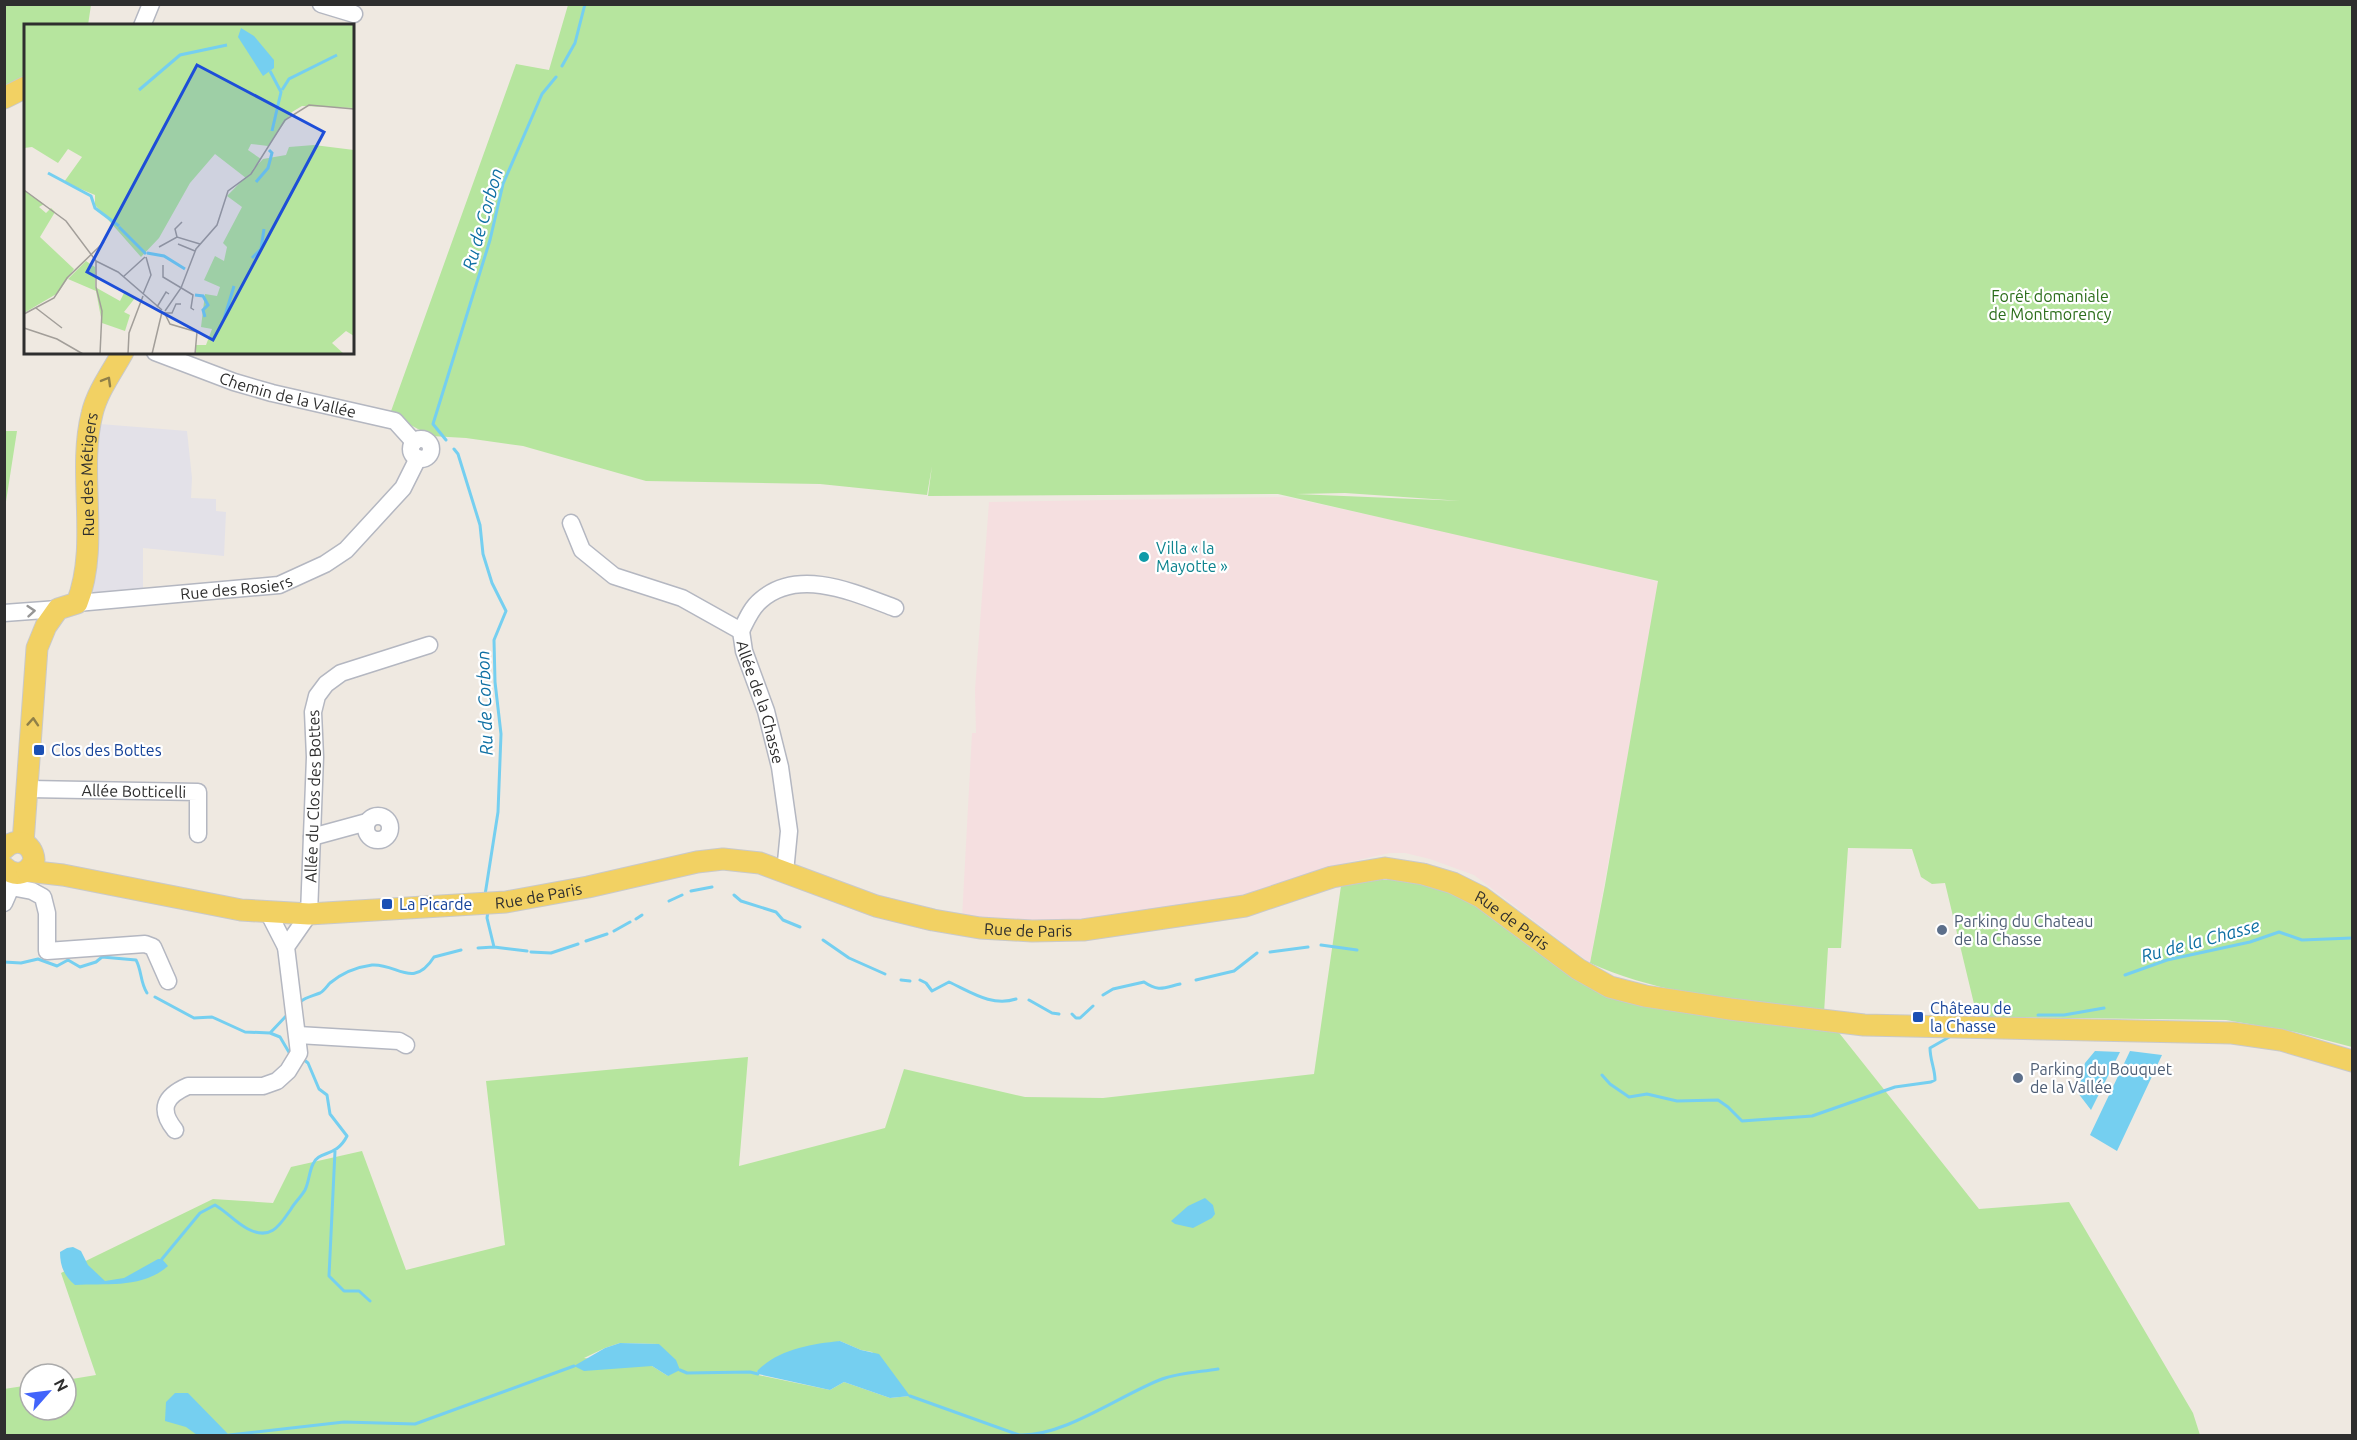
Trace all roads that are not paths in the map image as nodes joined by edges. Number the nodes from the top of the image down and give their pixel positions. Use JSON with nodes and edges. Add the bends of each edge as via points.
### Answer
{"nodes":[{"id":1,"x":151,"y":4,"type":"edge"},
{"id":2,"x":321,"y":4,"type":"edge"},
{"id":3,"x":354,"y":14,"type":"dead end"},
{"id":4,"x":143,"y":24,"type":"edge"},
{"id":5,"x":24,"y":88,"type":"edge"},
{"id":6,"x":4,"y":98,"type":"edge"},
{"id":7,"x":122,"y":354,"type":"edge"},
{"id":8,"x":160,"y":354,"type":"edge"},
{"id":9,"x":416,"y":450,"type":"joint"},
{"id":10,"x":571,"y":523,"type":"dead end"},
{"id":11,"x":68,"y":606,"type":"junction"},
{"id":12,"x":895,"y":609,"type":"dead end"},
{"id":13,"x":4,"y":614,"type":"edge"},
{"id":14,"x":741,"y":632,"type":"junction"},
{"id":15,"x":429,"y":645,"type":"dead end"},
{"id":16,"x":29,"y":789,"type":"junction"},
{"id":17,"x":367,"y":822,"type":"dead end"},
{"id":18,"x":198,"y":834,"type":"dead end"},
{"id":19,"x":312,"y":837,"type":"junction"},
{"id":20,"x":16,"y":869,"type":"edge"},
{"id":21,"x":785,"y":872,"type":"junction"},
{"id":22,"x":268,"y":912,"type":"junction"},
{"id":23,"x":309,"y":914,"type":"junction"},
{"id":24,"x":286,"y":947,"type":"junction"},
{"id":25,"x":168,"y":981,"type":"dead end"},
{"id":26,"x":298,"y":1035,"type":"junction"},
{"id":27,"x":406,"y":1045,"type":"dead end"},
{"id":28,"x":2352,"y":1061,"type":"edge"},
{"id":29,"x":175,"y":1130,"type":"dead end"}],
"edges":[{"from":1,"to":4,"type":"street"},
{"from":2,"to":3,"type":"street"},
{"from":5,"to":6,"type":"main road"},
{"from":11,"to":7,"type":"main road","name":"Rue des Métigers","one_way":true,"via":[[83,584],[92,414]]},
{"from":8,"to":9,"type":"street","name":"Chemin de la Vallée","via":[[234,382],[395,422]]},
{"from":9,"to":11,"type":"street","name":"Rue des Rosiers","via":[[403,488],[346,550],[279,585]]},
{"from":10,"to":14,"type":"street","name":"Allée de la Chasse","via":[[582,550],[614,576],[682,598]]},
{"from":13,"to":11,"type":"street","name":"Rue des Rosiers","one_way":true},
{"from":16,"to":11,"type":"main road","name":"Rue des Métigers","one_way":true,"via":[[37,648],[46,626]]},
{"from":12,"to":14,"type":"street","via":[[856,593],[801,583],[761,600]]},
{"from":14,"to":21,"type":"street","name":"Allée de la Chasse","via":[[780,767],[789,831]]},
{"from":15,"to":19,"type":"street","name":"Allée du Clos des Bottes","via":[[341,673],[321,689],[313,712]]},
{"from":16,"to":18,"type":"street","name":"Allée Botticelli","via":[[198,792]]},
{"from":16,"to":20,"type":"main road","name":"Rue des Métigers"},
{"from":17,"to":19,"type":"street"},
{"from":19,"to":23,"type":"street","name":"Allée du Clos des Bottes"},
{"from":20,"to":22,"type":"main road","name":"Rue de Paris"},
{"from":20,"to":25,"type":"street","via":[[32,891],[43,897],[47,913],[46,951],[145,945],[153,947]]},
{"from":21,"to":23,"type":"main road","name":"Rue de Paris","via":[[760,863],[716,859],[506,902]]},
{"from":21,"to":28,"type":"main road","name":"Rue de Paris","via":[[876,906],[924,918],[956,925],[1032,931],[1083,930],[1245,906],[1332,877],[1386,868],[1424,874],[1481,897],[1578,969],[1610,987],[1645,996],[1864,1025],[2232,1033],[2281,1040]]},
{"from":22,"to":23,"type":"main road","name":"Rue de Paris"},
{"from":22,"to":24,"type":"street"},
{"from":23,"to":24,"type":"street"},
{"from":24,"to":26,"type":"street"},
{"from":26,"to":27,"type":"street","via":[[399,1041]]},
{"from":26,"to":29,"type":"street","via":[[299,1053],[277,1080],[263,1086],[188,1086],[177,1091],[167,1099],[165,1111]]}]}
